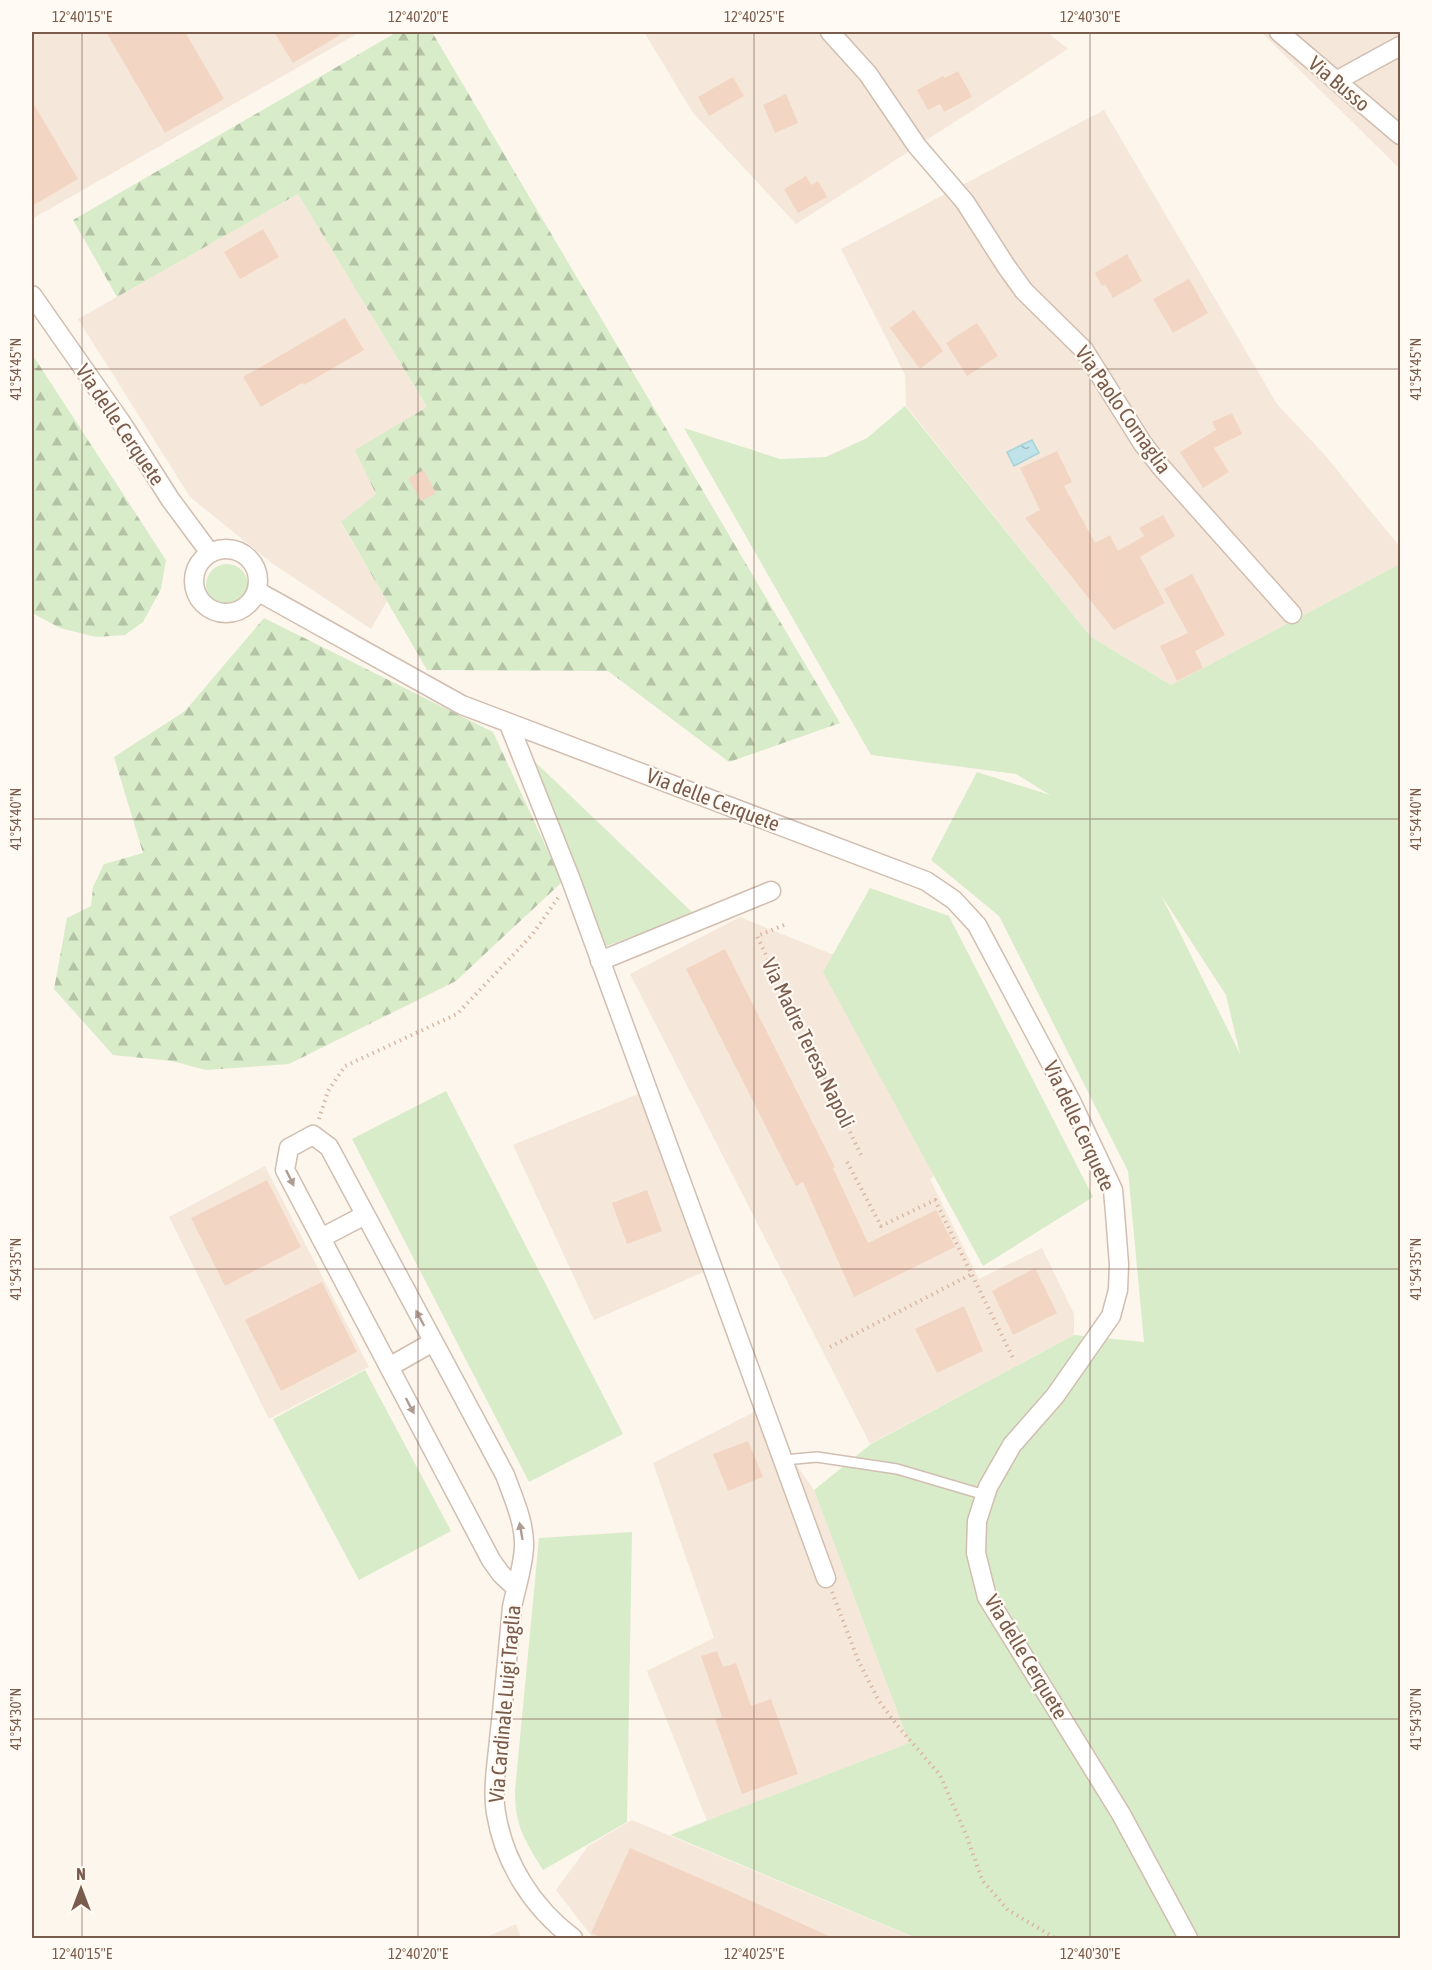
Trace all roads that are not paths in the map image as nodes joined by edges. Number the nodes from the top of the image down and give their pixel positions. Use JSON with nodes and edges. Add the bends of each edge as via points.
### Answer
{"nodes":[{"id":1,"x":830,"y":32,"type":"edge"},
{"id":2,"x":1278,"y":32,"type":"edge"},
{"id":3,"x":1401,"y":46,"type":"edge"},
{"id":4,"x":1336,"y":81,"type":"junction"},
{"id":5,"x":1401,"y":135,"type":"edge"},
{"id":6,"x":32,"y":295,"type":"edge"},
{"id":7,"x":210,"y":553,"type":"junction"},
{"id":8,"x":257,"y":591,"type":"junction"},
{"id":9,"x":1292,"y":614,"type":"dead end"},
{"id":10,"x":509,"y":724,"type":"junction"},
{"id":11,"x":771,"y":891,"type":"dead end"},
{"id":12,"x":600,"y":961,"type":"junction"},
{"id":13,"x":365,"y":1215,"type":"junction"},
{"id":14,"x":321,"y":1238,"type":"junction"},
{"id":15,"x":434,"y":1342,"type":"junction"},
{"id":16,"x":389,"y":1367,"type":"junction"},
{"id":17,"x":784,"y":1460,"type":"junction"},
{"id":18,"x":985,"y":1495,"type":"junction"},
{"id":19,"x":826,"y":1578,"type":"road end"},
{"id":20,"x":516,"y":1588,"type":"junction"},
{"id":21,"x":573,"y":1938,"type":"edge"},
{"id":22,"x":1188,"y":1938,"type":"edge"}],
"edges":[{"from":1,"to":9,"type":"street","name":"Via Paolo Cornaglia","via":[[868,74],[917,146],[965,202],[1024,291],[1084,350],[1143,444]]},
{"from":2,"to":4,"type":"street","name":"Via Busso"},
{"from":3,"to":4,"type":"street"},
{"from":4,"to":5,"type":"street","name":"Via Busso"},
{"from":6,"to":7,"type":"street","name":"Via delle Cerquete"},
{"from":7,"to":8,"type":"street","via":[[236,550],[247,556],[255,566]]},
{"from":7,"to":8,"type":"street","via":[[201,561],[193,584],[205,606],[229,614],[251,602]]},
{"from":8,"to":10,"type":"street","name":"Via delle Cerquete","via":[[462,705]]},
{"from":10,"to":12,"type":"street"},
{"from":10,"to":18,"type":"street","name":"Via delle Cerquete","via":[[926,881],[954,900],[977,925],[1072,1103],[1113,1190],[1119,1264],[1111,1316],[1055,1396],[1012,1445]]},
{"from":11,"to":12,"type":"street"},
{"from":12,"to":17,"type":"street"},
{"from":13,"to":14,"type":"street"},
{"from":13,"to":14,"type":"street","name":"Via Cardinale Luigi Traglia","one_way":true,"via":[[329,1147],[313,1135],[289,1148],[285,1170]]},
{"from":15,"to":13,"type":"street","name":"Via Cardinale Luigi Traglia","one_way":true},
{"from":14,"to":16,"type":"street","name":"Via Cardinale Luigi Traglia"},
{"from":15,"to":16,"type":"street"},
{"from":20,"to":15,"type":"street","name":"Via Cardinale Luigi Traglia","one_way":true,"via":[[524,1546],[518,1509],[505,1475]]},
{"from":16,"to":20,"type":"street","name":"Via Cardinale Luigi Traglia","one_way":true,"via":[[491,1560]]},
{"from":17,"to":18,"type":"lane","via":[[817,1457],[897,1469]]},
{"from":17,"to":19,"type":"street"},
{"from":18,"to":22,"type":"street","name":"Via delle Cerquete","via":[[977,1521],[976,1553],[987,1597],[1121,1814]]},
{"from":20,"to":21,"type":"street","name":"Via Cardinale Luigi Traglia","via":[[496,1812],[521,1883],[541,1909]]}]}
